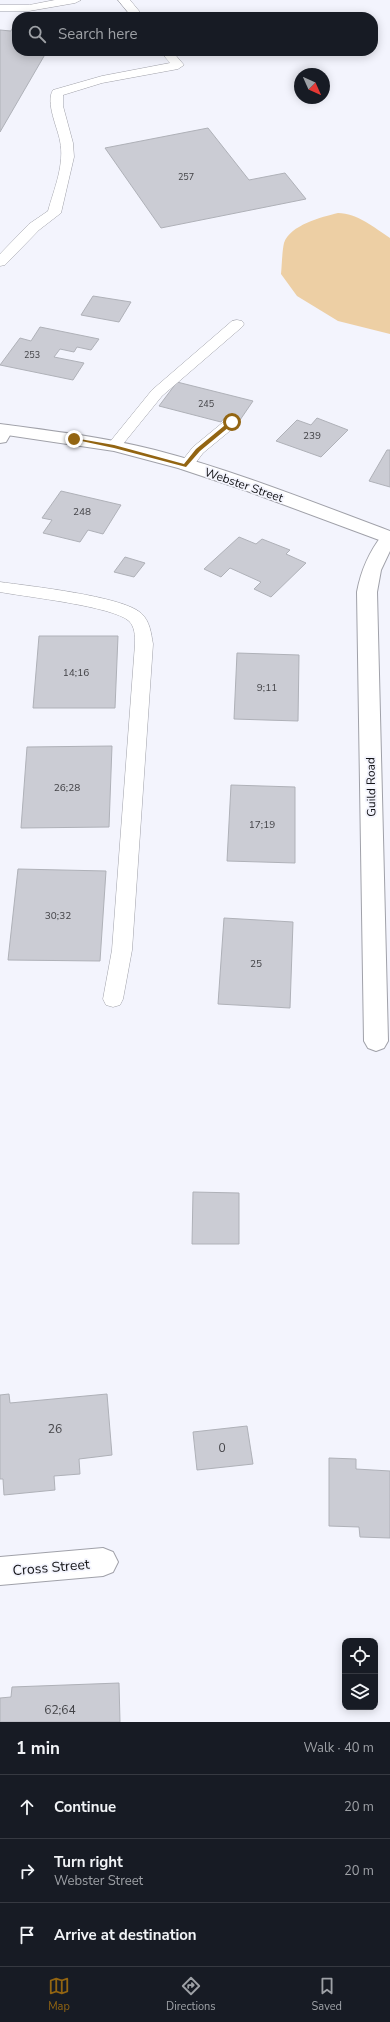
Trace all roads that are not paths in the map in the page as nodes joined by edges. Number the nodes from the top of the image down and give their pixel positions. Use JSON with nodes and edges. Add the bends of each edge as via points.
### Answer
{"nodes":[{"id":1,"x":75,"y":0,"type":"edge"},
{"id":2,"x":124,"y":0,"type":"edge"},
{"id":3,"x":0,"y":8,"type":"edge"},
{"id":4,"x":134,"y":12,"type":"edge"},
{"id":5,"x":170,"y":56,"type":"edge"},
{"id":6,"x":0,"y":262,"type":"edge"},
{"id":7,"x":237,"y":324,"type":"dead end"},
{"id":8,"x":232,"y":422,"type":"dead end"},
{"id":9,"x":1,"y":432,"type":"edge"},
{"id":10,"x":114,"y":446,"type":"junction"},
{"id":11,"x":186,"y":466,"type":"junction"},
{"id":12,"x":390,"y":538,"type":"edge"},
{"id":13,"x":0,"y":587,"type":"edge"},
{"id":14,"x":113,"y":999,"type":"dead end"},
{"id":15,"x":376,"y":1041,"type":"dead end"},
{"id":16,"x":103,"y":1562,"type":"dead end"},
{"id":17,"x":0,"y":1571,"type":"edge"}],
"edges":[{"from":1,"to":3,"type":"lane","via":[[29,8]]},
{"from":2,"to":4,"type":"lane"},
{"from":5,"to":6,"type":"lane","via":[[178,66],[78,84],[57,93],[55,101],[68,151],[54,213],[34,227]]},
{"from":7,"to":10,"type":"lane","via":[[157,394]]},
{"from":8,"to":11,"type":"lane","via":[[198,450]]},
{"from":9,"to":10,"type":"street","name":"Webster Street"},
{"from":10,"to":11,"type":"street","name":"Webster Street"},
{"from":11,"to":12,"type":"street","name":"Webster Street"},
{"from":12,"to":15,"type":"street","name":"Guild Road","via":[[374,562],[367,592]]},
{"from":13,"to":14,"type":"lane","via":[[108,605],[136,617],[144,628],[122,950]]},
{"from":16,"to":17,"type":"street","name":"Cross Street"}]}
